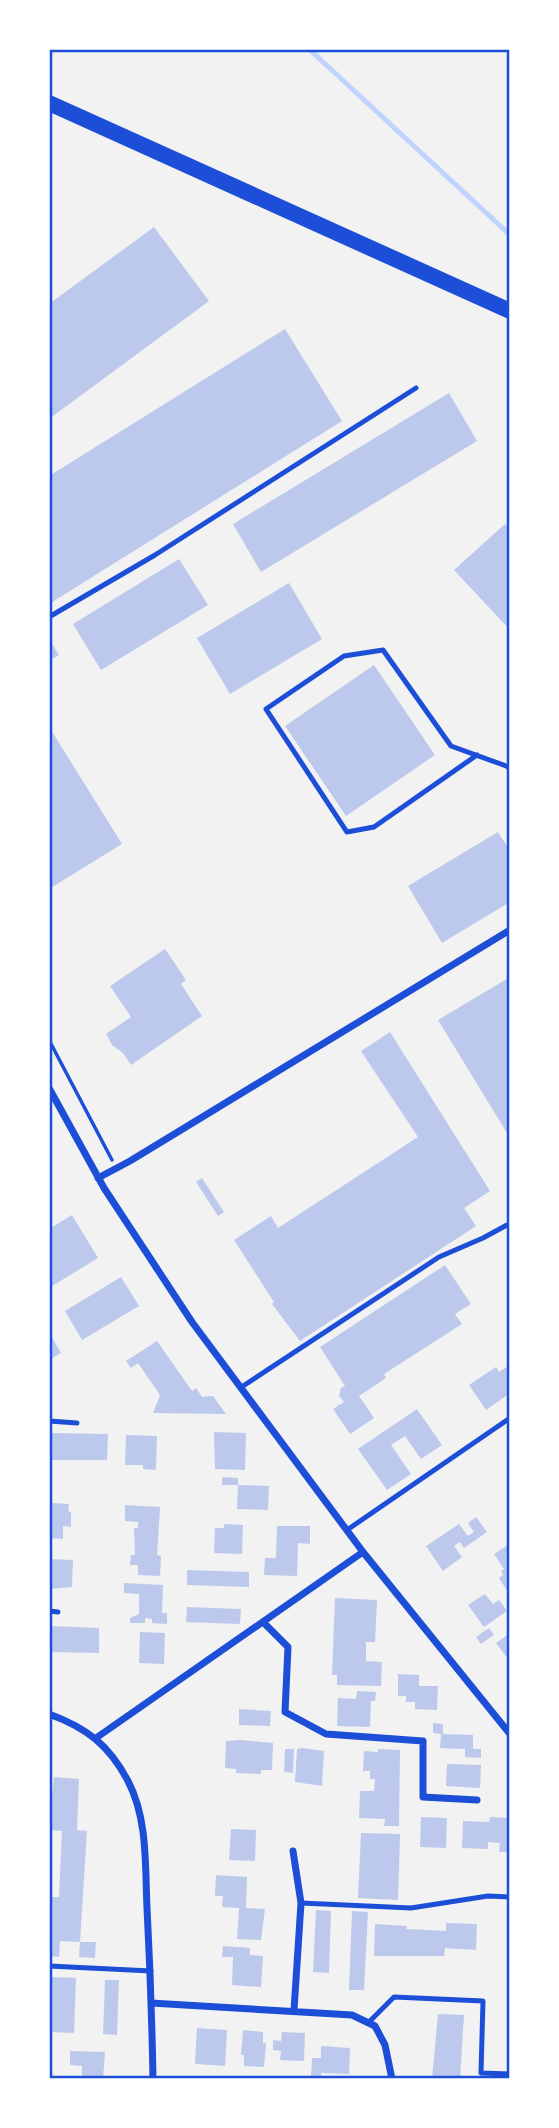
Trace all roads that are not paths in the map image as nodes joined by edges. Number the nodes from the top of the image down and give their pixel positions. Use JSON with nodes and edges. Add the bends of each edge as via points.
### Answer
{"nodes":[{"id":1,"x":49,"y":103,"type":"edge"},
{"id":2,"x":510,"y":311,"type":"edge"},
{"id":3,"x":416,"y":388,"type":"dead end"},
{"id":4,"x":49,"y":617,"type":"edge"},
{"id":5,"x":477,"y":755,"type":"junction"},
{"id":6,"x":509,"y":768,"type":"edge"},
{"id":7,"x":510,"y":930,"type":"edge"},
{"id":8,"x":49,"y":1088,"type":"edge"},
{"id":9,"x":98,"y":1178,"type":"junction"},
{"id":10,"x":507,"y":1225,"type":"dead end"},
{"id":11,"x":240,"y":1388,"type":"junction"},
{"id":12,"x":510,"y":1418,"type":"edge"},
{"id":13,"x":49,"y":1422,"type":"edge"},
{"id":14,"x":77,"y":1423,"type":"dead end"},
{"id":15,"x":347,"y":1531,"type":"junction"},
{"id":16,"x":363,"y":1552,"type":"junction"},
{"id":17,"x":49,"y":1611,"type":"edge"},
{"id":18,"x":58,"y":1612,"type":"dead end"},
{"id":19,"x":263,"y":1622,"type":"junction"},
{"id":20,"x":49,"y":1714,"type":"edge"},
{"id":21,"x":510,"y":1734,"type":"edge"},
{"id":22,"x":96,"y":1738,"type":"junction"},
{"id":23,"x":477,"y":1800,"type":"dead end"},
{"id":24,"x":293,"y":1851,"type":"dead end"},
{"id":25,"x":510,"y":1897,"type":"edge"},
{"id":26,"x":301,"y":1903,"type":"junction"},
{"id":27,"x":49,"y":1966,"type":"edge"},
{"id":28,"x":150,"y":1971,"type":"junction"},
{"id":29,"x":151,"y":2003,"type":"junction"},
{"id":30,"x":294,"y":2010,"type":"junction"},
{"id":31,"x":368,"y":2023,"type":"junction"},
{"id":32,"x":510,"y":2074,"type":"edge"},
{"id":33,"x":153,"y":2079,"type":"edge"},
{"id":34,"x":392,"y":2079,"type":"edge"}],
"edges":[{"from":1,"to":2,"type":"main road"},
{"from":3,"to":4,"type":"lane","via":[[155,555]]},
{"from":5,"to":5,"type":"lane","via":[[451,746],[383,650],[344,656],[266,709],[347,832],[374,827]]},
{"from":5,"to":6,"type":"lane"},
{"from":7,"to":9,"type":"street"},
{"from":8,"to":9,"type":"street"},
{"from":9,"to":11,"type":"street"},
{"from":10,"to":11,"type":"lane","via":[[439,1257]]},
{"from":11,"to":15,"type":"street"},
{"from":12,"to":15,"type":"lane"},
{"from":13,"to":14,"type":"lane"},
{"from":15,"to":16,"type":"street"},
{"from":16,"to":19,"type":"street"},
{"from":16,"to":21,"type":"street"},
{"from":17,"to":18,"type":"lane"},
{"from":19,"to":22,"type":"street"},
{"from":19,"to":23,"type":"street","via":[[288,1647],[285,1712],[326,1734],[423,1741],[423,1797]]},
{"from":20,"to":22,"type":"street"},
{"from":22,"to":28,"type":"street","via":[[128,1781],[141,1819]]},
{"from":24,"to":26,"type":"street"},
{"from":25,"to":26,"type":"lane","via":[[411,1908]]},
{"from":26,"to":30,"type":"street"},
{"from":27,"to":28,"type":"lane"},
{"from":28,"to":29,"type":"street"},
{"from":29,"to":30,"type":"street"},
{"from":29,"to":33,"type":"street"},
{"from":30,"to":31,"type":"street","via":[[352,2015]]},
{"from":31,"to":32,"type":"lane","via":[[394,1997],[483,2001],[481,2073]]},
{"from":31,"to":34,"type":"street","via":[[375,2026],[384,2045]]}]}
